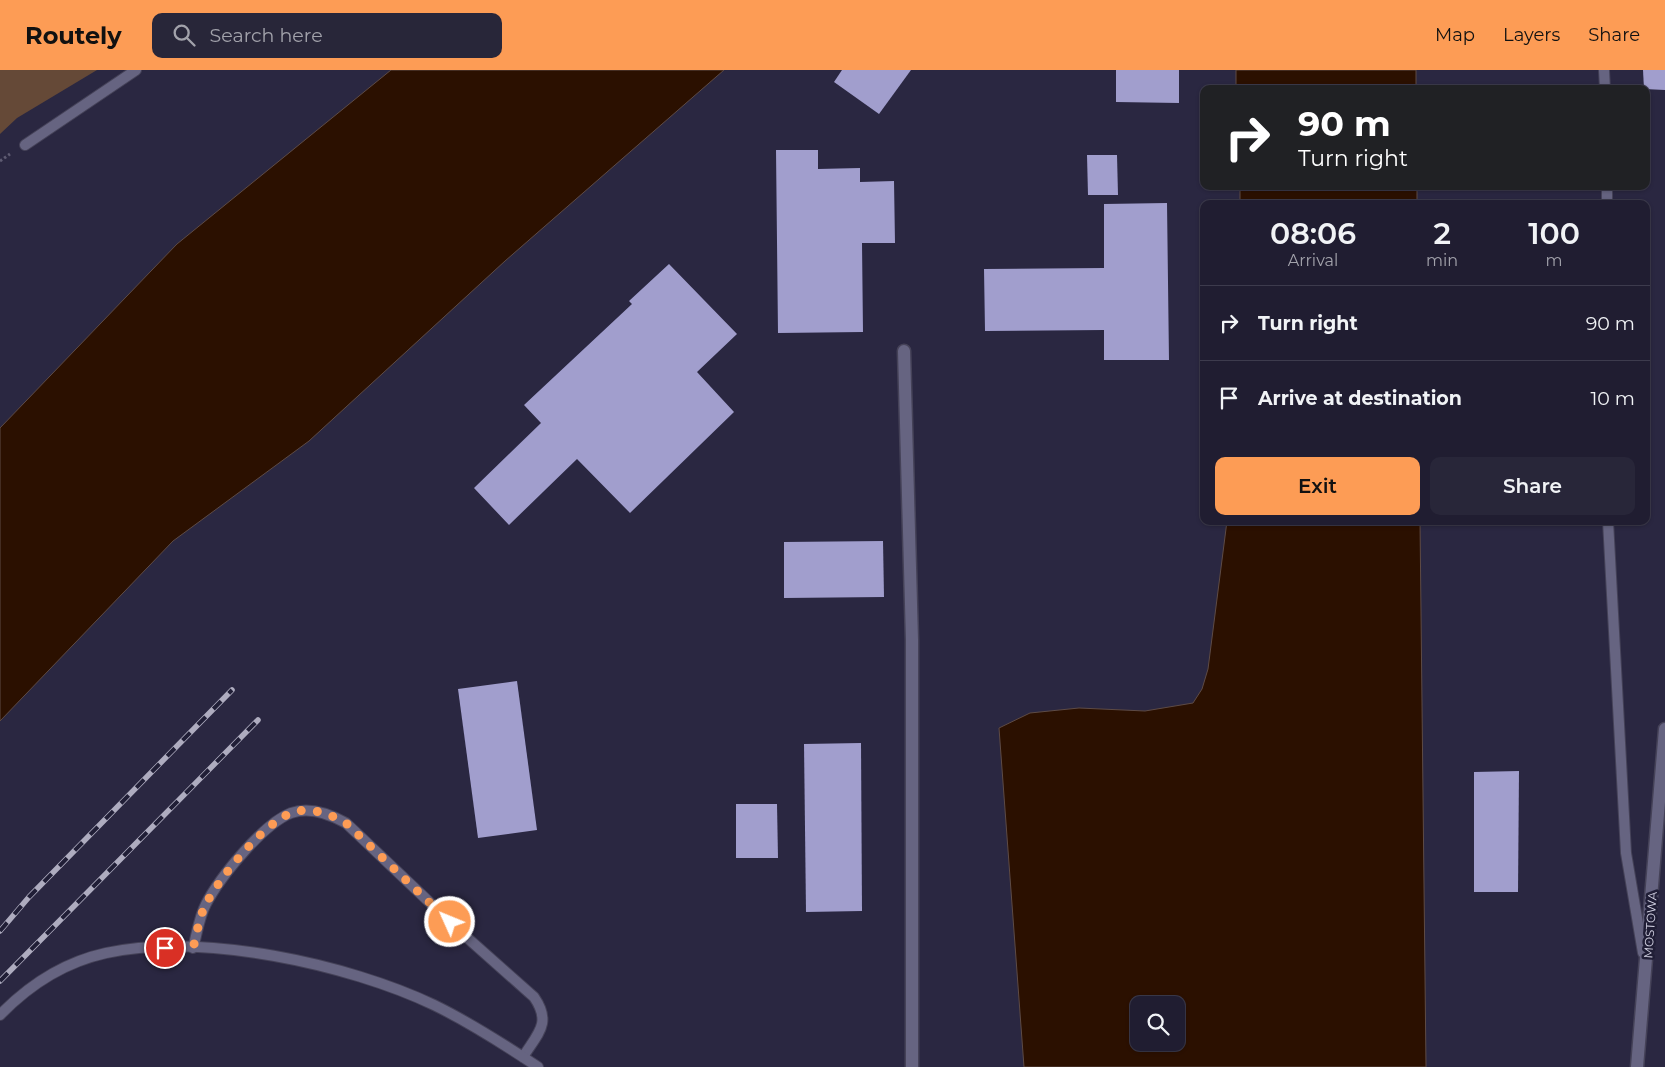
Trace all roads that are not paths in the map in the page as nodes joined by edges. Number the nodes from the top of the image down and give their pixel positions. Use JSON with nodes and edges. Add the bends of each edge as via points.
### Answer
{"nodes":[{"id":1,"x":136,"y":70,"type":"edge"},
{"id":2,"x":1604,"y":70,"type":"edge"},
{"id":3,"x":1605,"y":85,"type":"edge"},
{"id":4,"x":25,"y":144,"type":"dead end"},
{"id":5,"x":904,"y":351,"type":"dead end"},
{"id":6,"x":1608,"y":525,"type":"edge"},
{"id":7,"x":1665,"y":729,"type":"edge"},
{"id":8,"x":193,"y":948,"type":"junction"},
{"id":9,"x":1646,"y":972,"type":"junction"},
{"id":10,"x":0,"y":1015,"type":"edge"},
{"id":11,"x":523,"y":1057,"type":"junction"},
{"id":12,"x":538,"y":1067,"type":"edge"},
{"id":13,"x":912,"y":1067,"type":"edge"},
{"id":14,"x":1637,"y":1067,"type":"edge"}],
"edges":[{"from":1,"to":4,"type":"lane"},
{"from":2,"to":3,"type":"lane"},
{"from":5,"to":13,"type":"street","via":[[912,640]]},
{"from":6,"to":9,"type":"lane","via":[[1626,853]]},
{"from":7,"to":9,"type":"street","name":"MOSTOWA"},
{"from":8,"to":10,"type":"lane","via":[[152,947],[106,953],[75,962],[42,979],[17,997]]},
{"from":8,"to":11,"type":"lane","via":[[253,953],[350,974],[434,1006]]},
{"from":8,"to":11,"type":"lane","via":[[205,906],[227,871],[275,822],[292,812],[310,810],[330,814],[346,823],[534,996],[542,1009],[544,1024]]},
{"from":9,"to":14,"type":"street","name":"MOSTOWA"},
{"from":11,"to":12,"type":"lane"}]}
